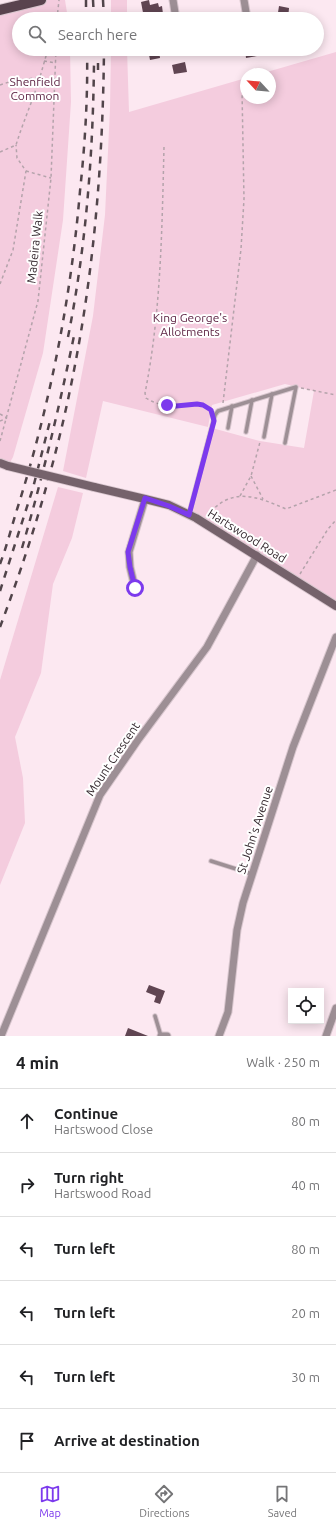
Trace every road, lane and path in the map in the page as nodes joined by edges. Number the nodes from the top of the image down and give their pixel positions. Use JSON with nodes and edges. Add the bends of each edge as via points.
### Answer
{"nodes":[{"id":1,"x":41,"y":0,"type":"edge"},
{"id":2,"x":60,"y":0,"type":"edge"},
{"id":3,"x":173,"y":0,"type":"edge"},
{"id":4,"x":244,"y":0,"type":"edge"},
{"id":5,"x":0,"y":10,"type":"edge"},
{"id":6,"x":58,"y":12,"type":"edge"},
{"id":7,"x":175,"y":12,"type":"edge"},
{"id":8,"x":246,"y":12,"type":"edge"},
{"id":9,"x":46,"y":56,"type":"edge"},
{"id":10,"x":56,"y":56,"type":"edge"},
{"id":11,"x":44,"y":61,"type":"junction"},
{"id":12,"x":56,"y":63,"type":"junction"},
{"id":13,"x":40,"y":77,"type":"junction"},
{"id":14,"x":0,"y":86,"type":"edge"},
{"id":15,"x":242,"y":104,"type":"edge"},
{"id":16,"x":16,"y":144,"type":"junction"},
{"id":17,"x":164,"y":147,"type":"dead end"},
{"id":18,"x":0,"y":152,"type":"edge"},
{"id":19,"x":26,"y":171,"type":"junction"},
{"id":20,"x":51,"y":178,"type":"junction"},
{"id":21,"x":0,"y":284,"type":"edge"},
{"id":22,"x":296,"y":387,"type":"junction"},
{"id":23,"x":272,"y":394,"type":"junction"},
{"id":24,"x":336,"y":395,"type":"edge"},
{"id":25,"x":252,"y":400,"type":"junction"},
{"id":26,"x":232,"y":406,"type":"junction"},
{"id":27,"x":220,"y":409,"type":"junction"},
{"id":28,"x":0,"y":414,"type":"edge"},
{"id":29,"x":7,"y":418,"type":"junction"},
{"id":30,"x":0,"y":421,"type":"edge"},
{"id":31,"x":214,"y":421,"type":"junction"},
{"id":32,"x":228,"y":428,"type":"dead end"},
{"id":33,"x":246,"y":432,"type":"dead end"},
{"id":34,"x":264,"y":437,"type":"dead end"},
{"id":35,"x":0,"y":441,"type":"edge"},
{"id":36,"x":260,"y":441,"type":"dead end"},
{"id":37,"x":284,"y":443,"type":"dead end"},
{"id":38,"x":4,"y":465,"type":"edge"},
{"id":39,"x":251,"y":476,"type":"junction"},
{"id":40,"x":336,"y":490,"type":"edge"},
{"id":41,"x":240,"y":496,"type":"junction"},
{"id":42,"x":145,"y":498,"type":"junction"},
{"id":43,"x":263,"y":499,"type":"junction"},
{"id":44,"x":189,"y":515,"type":"junction"},
{"id":45,"x":336,"y":520,"type":"edge"},
{"id":46,"x":202,"y":522,"type":"junction"},
{"id":47,"x":257,"y":555,"type":"junction"},
{"id":48,"x":296,"y":581,"type":"junction"},
{"id":49,"x":135,"y":588,"type":"dead end"},
{"id":50,"x":336,"y":606,"type":"edge"},
{"id":51,"x":336,"y":637,"type":"edge"},
{"id":52,"x":211,"y":861,"type":"dead end"},
{"id":53,"x":252,"y":874,"type":"junction"},
{"id":54,"x":336,"y":1008,"type":"edge"},
{"id":55,"x":155,"y":1016,"type":"dead end"},
{"id":56,"x":1,"y":1036,"type":"edge"},
{"id":57,"x":161,"y":1036,"type":"edge"},
{"id":58,"x":167,"y":1036,"type":"edge"},
{"id":59,"x":219,"y":1036,"type":"edge"},
{"id":60,"x":326,"y":1036,"type":"edge"}],
"edges":[{"from":1,"to":5,"type":"main road"},
{"from":2,"to":6,"type":"path"},
{"from":3,"to":7,"type":"street"},
{"from":4,"to":8,"type":"street"},
{"from":9,"to":11,"type":"path"},
{"from":10,"to":12,"type":"path","name":"Madeira Walk"},
{"from":11,"to":12,"type":"path"},
{"from":11,"to":13,"type":"path"},
{"from":12,"to":20,"type":"path","name":"Madeira Walk"},
{"from":13,"to":14,"type":"path"},
{"from":13,"to":16,"type":"path"},
{"from":15,"to":27,"type":"path","via":[[244,199],[241,249],[223,405]]},
{"from":16,"to":18,"type":"path"},
{"from":16,"to":19,"type":"path","via":[[17,158]]},
{"from":17,"to":31,"type":"path","via":[[159,267],[145,393],[146,398],[157,404],[203,405],[211,410]]},
{"from":19,"to":20,"type":"path"},
{"from":19,"to":21,"type":"path","via":[[13,250]]},
{"from":20,"to":29,"type":"path","name":"Madeira Walk","via":[[38,301]]},
{"from":22,"to":23,"type":"lane"},
{"from":22,"to":24,"type":"path"},
{"from":22,"to":37,"type":"lane"},
{"from":23,"to":25,"type":"lane"},
{"from":23,"to":34,"type":"lane"},
{"from":25,"to":26,"type":"lane"},
{"from":25,"to":33,"type":"lane"},
{"from":26,"to":27,"type":"lane"},
{"from":26,"to":32,"type":"lane"},
{"from":27,"to":31,"type":"lane"},
{"from":28,"to":29,"type":"path"},
{"from":29,"to":30,"type":"path"},
{"from":29,"to":35,"type":"path","name":"Madeira Walk"},
{"from":31,"to":44,"type":"lane"},
{"from":36,"to":39,"type":"path"},
{"from":38,"to":42,"type":"street","name":"Hartswood Road","bridge":true},
{"from":39,"to":41,"type":"path"},
{"from":39,"to":43,"type":"path"},
{"from":40,"to":43,"type":"path","via":[[286,509]]},
{"from":41,"to":43,"type":"path"},
{"from":41,"to":46,"type":"path","via":[[213,508]]},
{"from":42,"to":44,"type":"street","name":"Hartswood Road"},
{"from":42,"to":49,"type":"street","via":[[128,552]]},
{"from":44,"to":46,"type":"street","name":"Hartswood Road"},
{"from":45,"to":48,"type":"path"},
{"from":46,"to":47,"type":"street","name":"Hartswood Road"},
{"from":47,"to":48,"type":"street","name":"Hartswood Road"},
{"from":47,"to":56,"type":"street","name":"Mount Crescent","via":[[207,646],[100,795]]},
{"from":48,"to":50,"type":"street","name":"Hartswood Road"},
{"from":51,"to":53,"type":"street","name":"St John's Avenue","via":[[293,747]]},
{"from":52,"to":53,"type":"lane"},
{"from":53,"to":59,"type":"street","name":"St John's Avenue","via":[[237,930],[228,1012]]},
{"from":54,"to":60,"type":"street"},
{"from":55,"to":57,"type":"lane"},
{"from":57,"to":58,"type":"street"}]}
